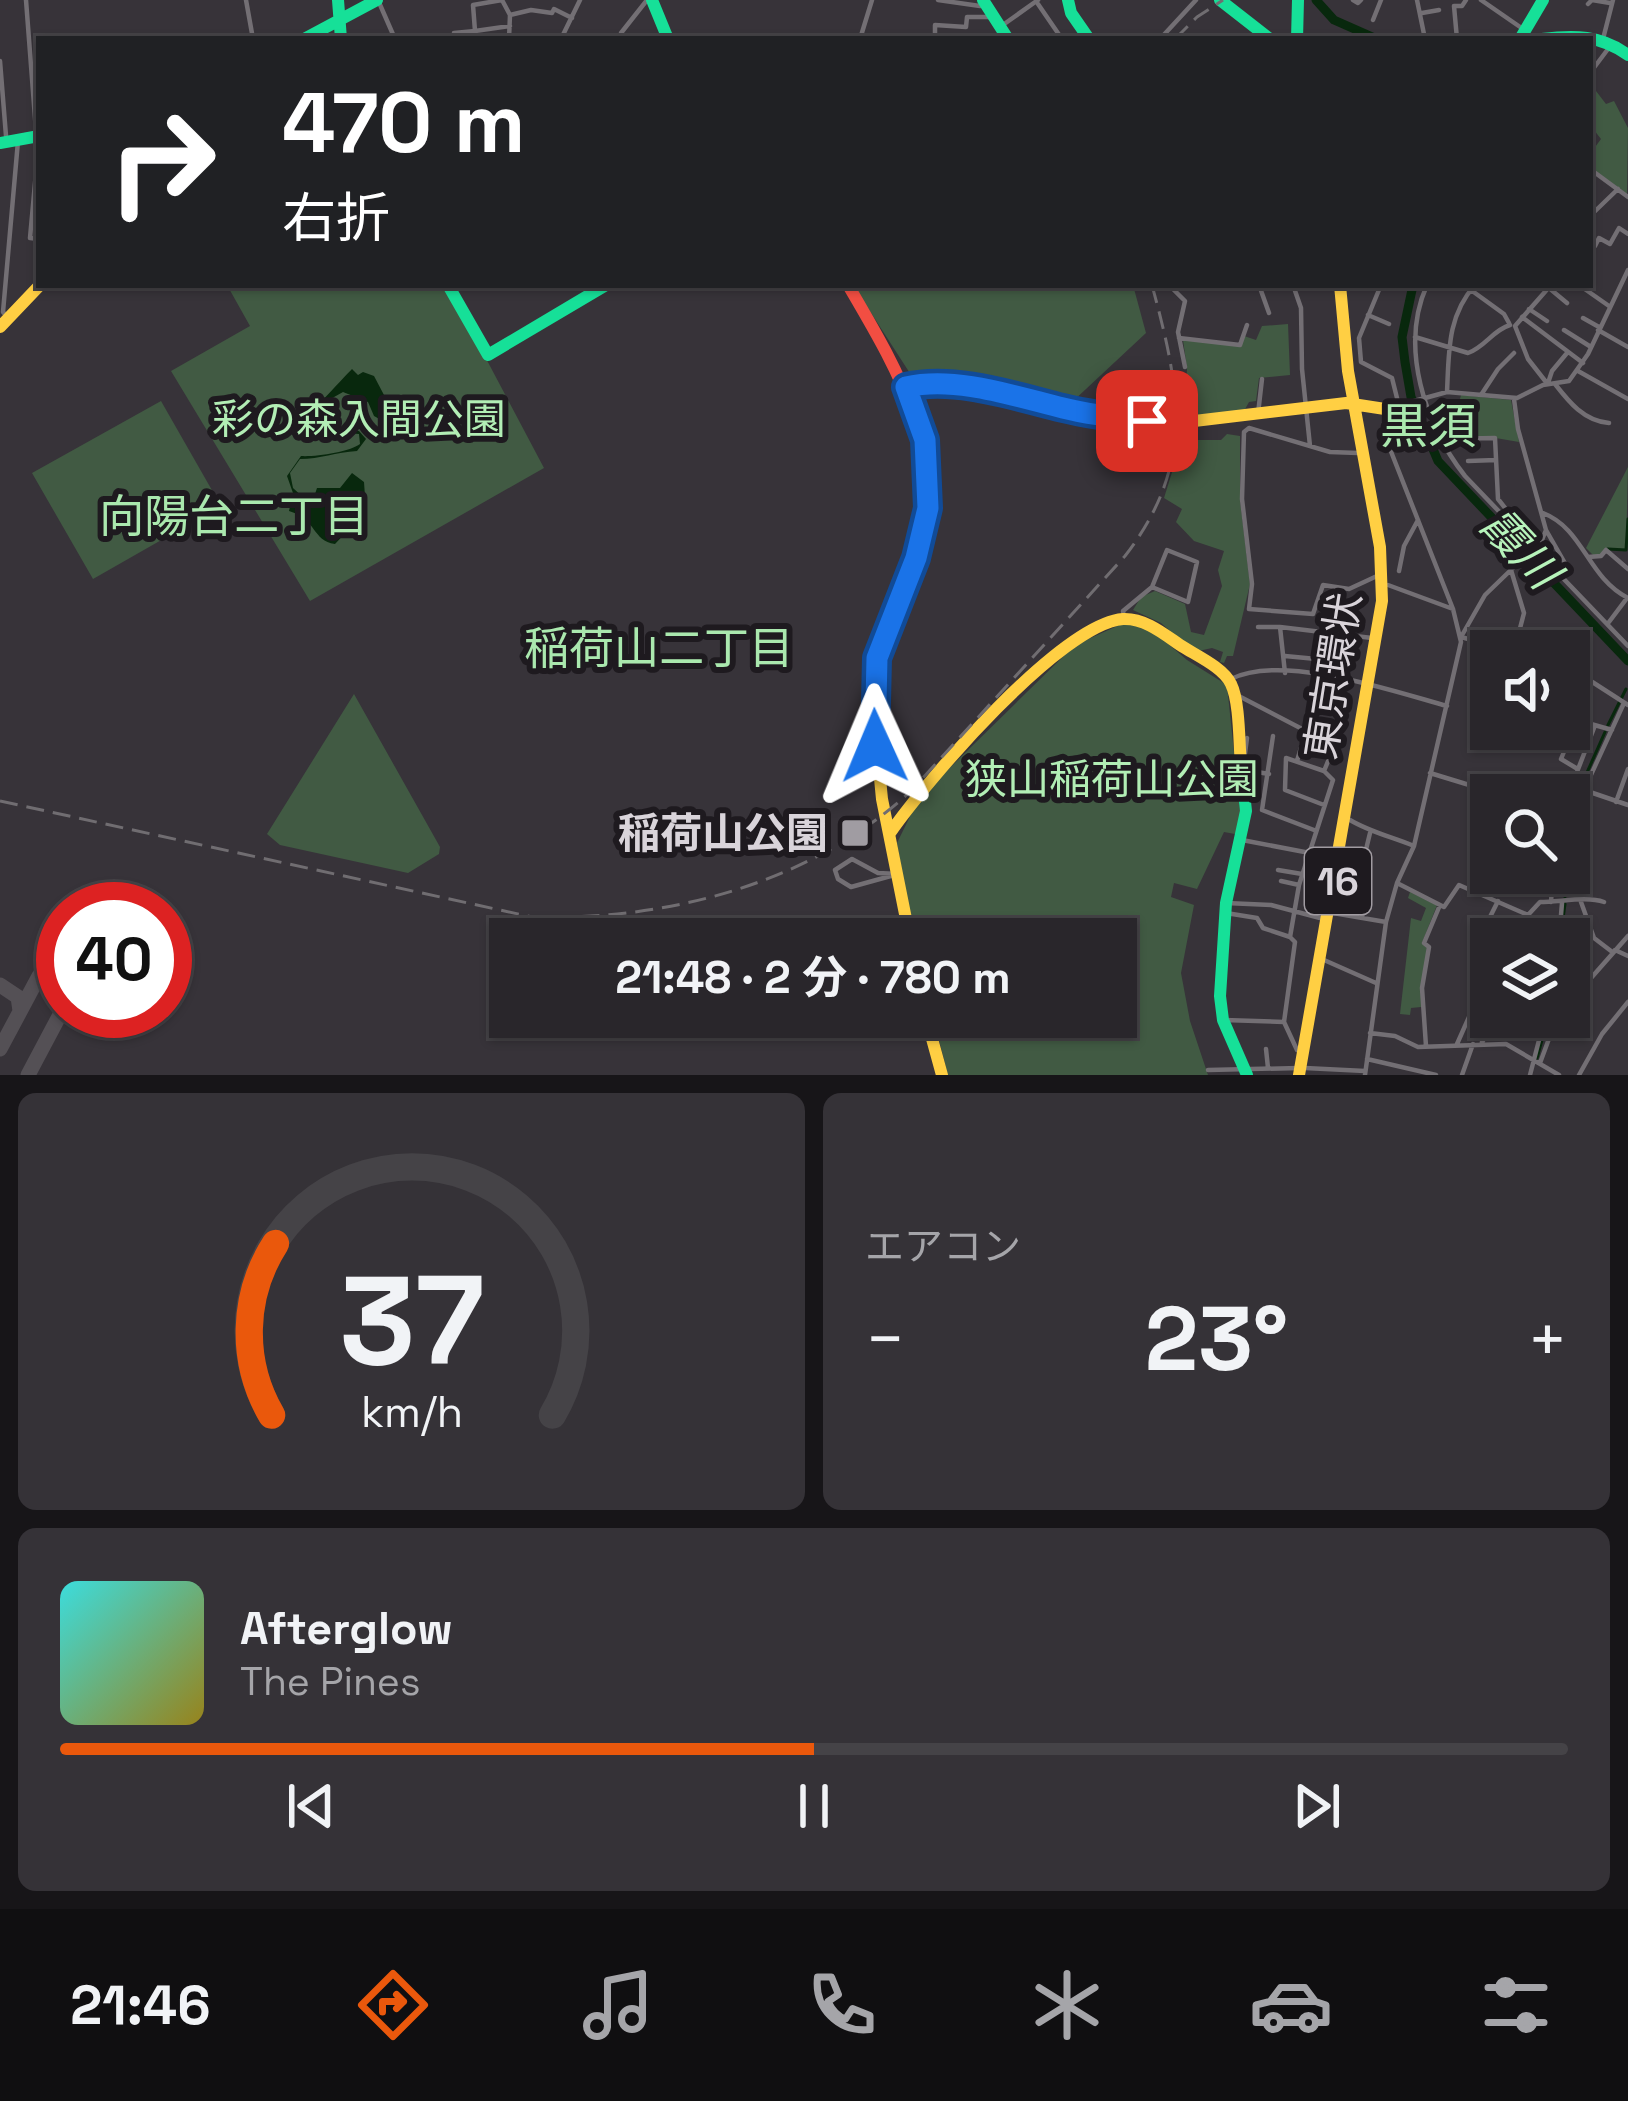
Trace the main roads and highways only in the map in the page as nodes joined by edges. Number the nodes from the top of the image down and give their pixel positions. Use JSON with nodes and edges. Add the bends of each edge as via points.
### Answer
{"nodes":[{"id":1,"x":338,"y":0,"type":"edge"},
{"id":2,"x":377,"y":0,"type":"edge"},
{"id":3,"x":649,"y":0,"type":"edge"},
{"id":4,"x":1068,"y":0,"type":"edge"},
{"id":5,"x":1301,"y":0,"type":"edge"},
{"id":6,"x":1543,"y":0,"type":"edge"},
{"id":7,"x":1228,"y":2,"type":"edge"},
{"id":8,"x":339,"y":20,"type":"junction"},
{"id":9,"x":1521,"y":34,"type":"edge"},
{"id":10,"x":310,"y":36,"type":"edge"},
{"id":11,"x":341,"y":36,"type":"edge"},
{"id":12,"x":667,"y":36,"type":"edge"},
{"id":13,"x":1087,"y":36,"type":"edge"},
{"id":14,"x":1267,"y":36,"type":"edge"},
{"id":15,"x":1300,"y":36,"type":"edge"},
{"id":16,"x":36,"y":287,"type":"edge"},
{"id":17,"x":450,"y":288,"type":"edge"},
{"id":18,"x":601,"y":288,"type":"edge"},
{"id":19,"x":850,"y":288,"type":"edge"},
{"id":20,"x":1344,"y":288,"type":"edge"},
{"id":21,"x":4,"y":323,"type":"edge"},
{"id":22,"x":906,"y":387,"type":"junction"},
{"id":23,"x":1358,"y":405,"type":"junction"},
{"id":24,"x":1396,"y":406,"type":"road end"},
{"id":25,"x":1164,"y":422,"type":"dead end"},
{"id":26,"x":1186,"y":422,"type":"dead end"},
{"id":27,"x":1385,"y":579,"type":"junction"},
{"id":28,"x":1371,"y":686,"type":"junction"},
{"id":29,"x":890,"y":833,"type":"junction"},
{"id":30,"x":906,"y":918,"type":"edge"},
{"id":31,"x":1329,"y":918,"type":"junction"},
{"id":32,"x":932,"y":1038,"type":"edge"},
{"id":33,"x":1301,"y":1068,"type":"edge"},
{"id":34,"x":1246,"y":1072,"type":"edge"},
{"id":35,"x":943,"y":1075,"type":"edge"}],
"edges":[{"from":1,"to":8,"type":"main road"},
{"from":2,"to":8,"type":"main road"},
{"from":3,"to":12,"type":"main road"},
{"from":4,"to":13,"type":"main road"},
{"from":5,"to":15,"type":"main road"},
{"from":6,"to":9,"type":"main road"},
{"from":7,"to":14,"type":"main road"},
{"from":8,"to":10,"type":"main road"},
{"from":8,"to":11,"type":"main road"},
{"from":16,"to":21,"type":"main road"},
{"from":17,"to":18,"type":"main road","via":[[488,355]]},
{"from":19,"to":22,"type":"main road"},
{"from":20,"to":23,"type":"main road","name":"東京環状","number":"16"},
{"from":22,"to":25,"type":"main road","via":[[980,389]]},
{"from":22,"to":29,"type":"main road","via":[[925,440],[928,508],[877,658],[875,746]]},
{"from":23,"to":24,"type":"main road"},
{"from":23,"to":26,"type":"main road"},
{"from":23,"to":27,"type":"main road","name":"東京環状","number":"16"},
{"from":23,"to":27,"type":"main road","name":"東京環状","number":"16"},
{"from":27,"to":28,"type":"main road","name":"東京環状","number":"16"},
{"from":27,"to":28,"type":"main road","name":"東京環状","number":"16"},
{"from":28,"to":31,"type":"main road","name":"東京環状","number":"16"},
{"from":28,"to":31,"type":"main road","name":"東京環状","number":"16"},
{"from":29,"to":30,"type":"main road"},
{"from":29,"to":34,"type":"main road","via":[[918,792],[1050,659],[1084,633],[1124,619],[1156,628],[1231,686],[1246,812],[1225,908],[1220,996]]},
{"from":31,"to":33,"type":"main road","name":"東京環状","number":"16"},
{"from":31,"to":33,"type":"main road","name":"東京環状","number":"16"},
{"from":32,"to":35,"type":"main road"}]}
